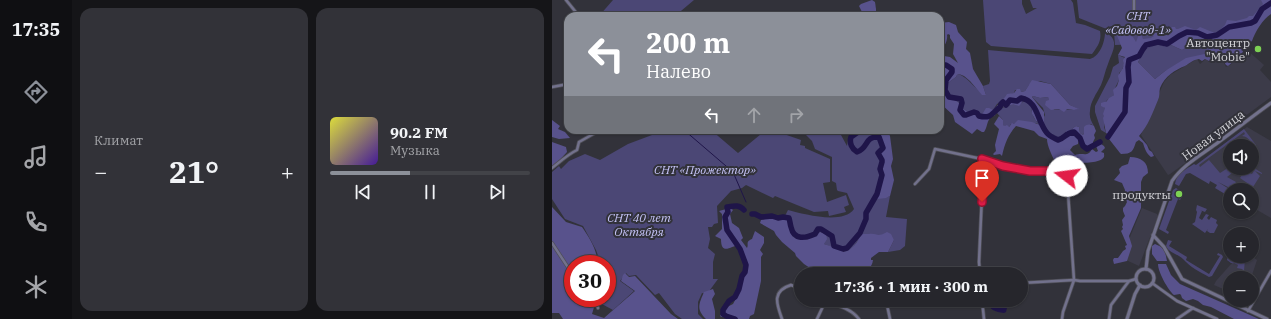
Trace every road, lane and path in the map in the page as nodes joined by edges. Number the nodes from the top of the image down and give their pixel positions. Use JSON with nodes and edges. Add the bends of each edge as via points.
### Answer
{"nodes":[{"id":1,"x":566,"y":0,"type":"edge"},
{"id":2,"x":1134,"y":0,"type":"edge"},
{"id":3,"x":576,"y":12,"type":"edge"},
{"id":4,"x":1134,"y":12,"type":"dead end"},
{"id":5,"x":564,"y":85,"type":"edge"},
{"id":6,"x":552,"y":87,"type":"edge"},
{"id":7,"x":1271,"y":103,"type":"edge"},
{"id":8,"x":593,"y":134,"type":"edge"},
{"id":9,"x":982,"y":159,"type":"junction"},
{"id":10,"x":552,"y":168,"type":"edge"},
{"id":11,"x":915,"y":184,"type":"dead end"},
{"id":12,"x":1153,"y":235,"type":"junction"},
{"id":13,"x":552,"y":243,"type":"edge"},
{"id":14,"x":564,"y":261,"type":"edge"},
{"id":15,"x":979,"y":267,"type":"edge"},
{"id":16,"x":1146,"y":269,"type":"junction"},
{"id":17,"x":1271,"y":272,"type":"edge"},
{"id":18,"x":1136,"y":279,"type":"junction"},
{"id":19,"x":1074,"y":280,"type":"junction"},
{"id":20,"x":1129,"y":281,"type":"junction"},
{"id":21,"x":1028,"y":283,"type":"edge"},
{"id":22,"x":1152,"y":283,"type":"junction"},
{"id":23,"x":1140,"y":285,"type":"junction"},
{"id":24,"x":794,"y":286,"type":"edge"},
{"id":25,"x":823,"y":307,"type":"edge"},
{"id":26,"x":841,"y":307,"type":"edge"},
{"id":27,"x":887,"y":307,"type":"edge"},
{"id":28,"x":983,"y":307,"type":"edge"},
{"id":29,"x":1193,"y":308,"type":"junction"},
{"id":30,"x":1248,"y":311,"type":"junction"},
{"id":31,"x":782,"y":319,"type":"edge"},
{"id":32,"x":817,"y":319,"type":"edge"},
{"id":33,"x":859,"y":319,"type":"edge"},
{"id":34,"x":890,"y":319,"type":"edge"},
{"id":35,"x":984,"y":319,"type":"edge"},
{"id":36,"x":1062,"y":319,"type":"edge"},
{"id":37,"x":1109,"y":319,"type":"edge"},
{"id":38,"x":1127,"y":319,"type":"edge"},
{"id":39,"x":1177,"y":319,"type":"edge"},
{"id":40,"x":1217,"y":319,"type":"edge"},
{"id":41,"x":1267,"y":319,"type":"edge"}],
"edges":[{"from":1,"to":3,"type":"street"},
{"from":2,"to":4,"type":"street"},
{"from":5,"to":6,"type":"street"},
{"from":7,"to":12,"type":"street","name":"Новая улица","via":[[1181,170],[1172,181]]},
{"from":8,"to":10,"type":"street","via":[[579,142],[577,150],[568,154]]},
{"from":9,"to":11,"type":"street","via":[[935,149],[929,169]]},
{"from":9,"to":15,"type":"street","via":[[984,172]]},
{"from":9,"to":19,"type":"street","via":[[1030,171],[1061,171],[1066,175]]},
{"from":12,"to":16,"type":"street","name":"Новая улица"},
{"from":12,"to":30,"type":"street","via":[[1164,247],[1182,279]]},
{"from":13,"to":14,"type":"street"},
{"from":16,"to":18,"type":"street","via":[[1139,272]]},
{"from":16,"to":22,"type":"street","via":[[1153,275]]},
{"from":17,"to":30,"type":"street"},
{"from":18,"to":20,"type":"street"},
{"from":18,"to":23,"type":"street"},
{"from":19,"to":20,"type":"street"},
{"from":19,"to":21,"type":"street"},
{"from":19,"to":36,"type":"street"},
{"from":20,"to":37,"type":"street","via":[[1110,305]]},
{"from":22,"to":23,"type":"street","via":[[1148,286]]},
{"from":22,"to":29,"type":"street","via":[[1177,301]]},
{"from":23,"to":38,"type":"street","via":[[1134,294]]},
{"from":24,"to":31,"type":"street","via":[[785,287],[777,300]]},
{"from":25,"to":32,"type":"street"},
{"from":26,"to":33,"type":"street"},
{"from":27,"to":34,"type":"street"},
{"from":28,"to":35,"type":"street"},
{"from":29,"to":39,"type":"street"},
{"from":29,"to":40,"type":"street"},
{"from":30,"to":41,"type":"street"}]}
